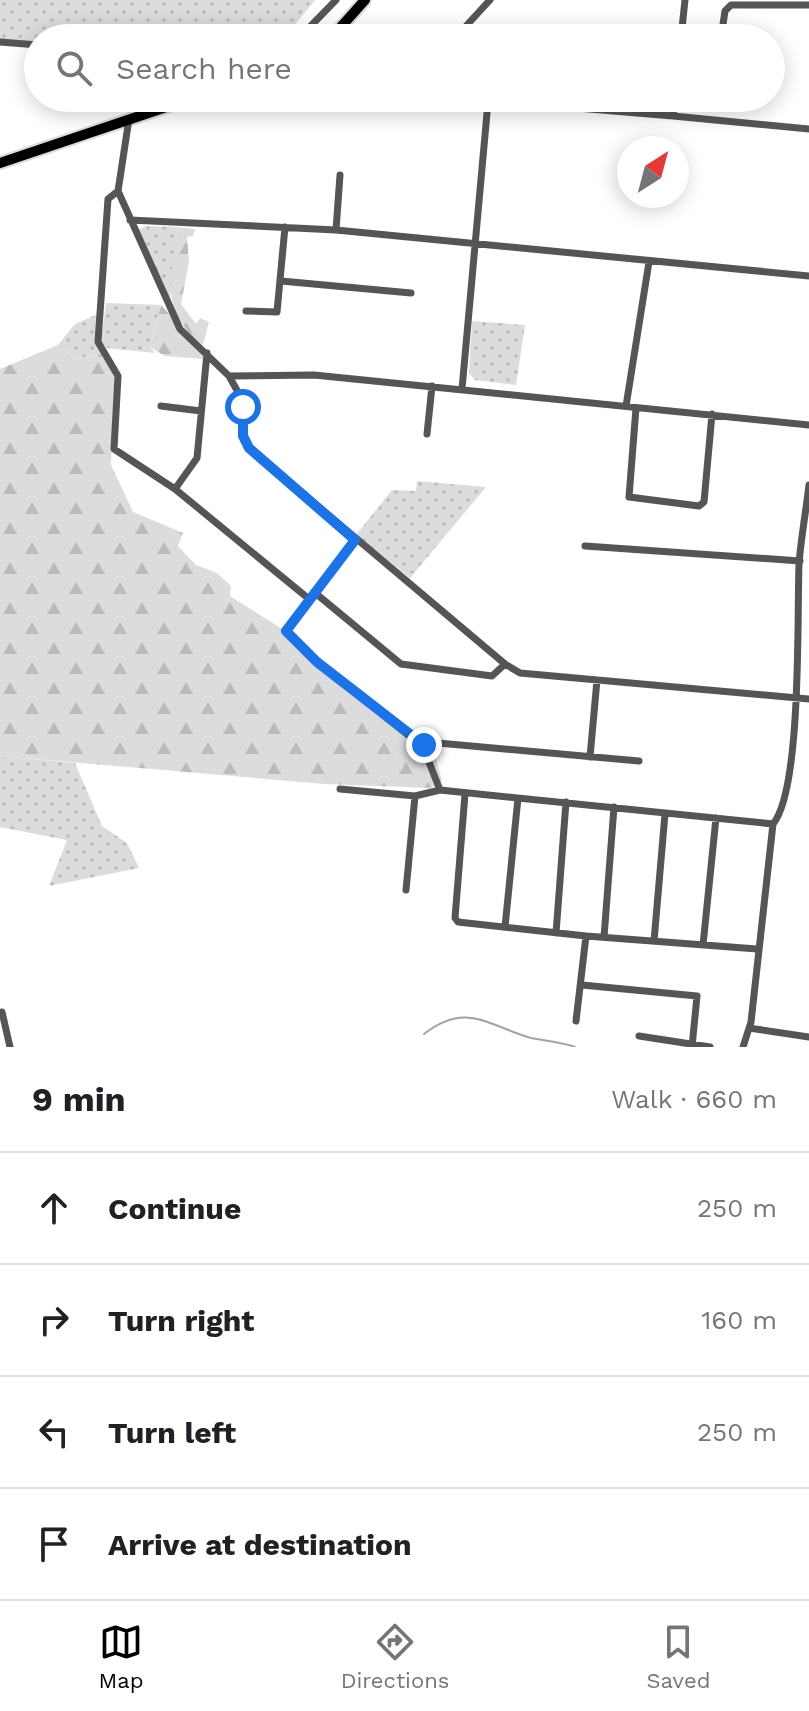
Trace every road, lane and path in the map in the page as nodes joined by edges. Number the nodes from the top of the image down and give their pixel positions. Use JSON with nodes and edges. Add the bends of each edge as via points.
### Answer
{"nodes":[{"id":1,"x":336,"y":0,"type":"edge"},
{"id":2,"x":365,"y":0,"type":"edge"},
{"id":3,"x":490,"y":0,"type":"edge"},
{"id":4,"x":685,"y":0,"type":"edge"},
{"id":5,"x":809,"y":5,"type":"edge"},
{"id":6,"x":313,"y":24,"type":"edge"},
{"id":7,"x":344,"y":24,"type":"edge"},
{"id":8,"x":468,"y":24,"type":"edge"},
{"id":9,"x":682,"y":24,"type":"edge"},
{"id":10,"x":723,"y":24,"type":"edge"},
{"id":11,"x":0,"y":42,"type":"edge"},
{"id":12,"x":24,"y":44,"type":"edge"},
{"id":13,"x":150,"y":112,"type":"edge"},
{"id":14,"x":487,"y":112,"type":"edge"},
{"id":15,"x":620,"y":112,"type":"edge"},
{"id":16,"x":673,"y":112,"type":"edge"},
{"id":17,"x":673,"y":116,"type":"junction"},
{"id":18,"x":129,"y":119,"type":"junction"},
{"id":19,"x":809,"y":129,"type":"edge"},
{"id":20,"x":0,"y":163,"type":"edge"},
{"id":21,"x":340,"y":175,"type":"dead end"},
{"id":22,"x":118,"y":191,"type":"junction"},
{"id":23,"x":130,"y":220,"type":"junction"},
{"id":24,"x":285,"y":227,"type":"junction"},
{"id":25,"x":336,"y":230,"type":"junction"},
{"id":26,"x":474,"y":246,"type":"junction"},
{"id":27,"x":649,"y":262,"type":"junction"},
{"id":28,"x":809,"y":276,"type":"edge"},
{"id":29,"x":281,"y":281,"type":"junction"},
{"id":30,"x":411,"y":293,"type":"dead end"},
{"id":31,"x":246,"y":311,"type":"dead end"},
{"id":32,"x":207,"y":353,"type":"junction"},
{"id":33,"x":229,"y":376,"type":"junction"},
{"id":34,"x":432,"y":386,"type":"junction"},
{"id":35,"x":462,"y":389,"type":"junction"},
{"id":36,"x":161,"y":406,"type":"dead end"},
{"id":37,"x":626,"y":406,"type":"junction"},
{"id":38,"x":636,"y":408,"type":"junction"},
{"id":39,"x":201,"y":411,"type":"junction"},
{"id":40,"x":712,"y":414,"type":"junction"},
{"id":41,"x":809,"y":425,"type":"edge"},
{"id":42,"x":427,"y":434,"type":"dead end"},
{"id":43,"x":809,"y":485,"type":"edge"},
{"id":44,"x":175,"y":489,"type":"junction"},
{"id":45,"x":355,"y":540,"type":"junction"},
{"id":46,"x":585,"y":546,"type":"dead end"},
{"id":47,"x":800,"y":561,"type":"junction"},
{"id":48,"x":312,"y":595,"type":"junction"},
{"id":49,"x":505,"y":664,"type":"junction"},
{"id":50,"x":597,"y":680,"type":"junction"},
{"id":51,"x":797,"y":697,"type":"junction"},
{"id":52,"x":809,"y":699,"type":"edge"},
{"id":53,"x":423,"y":747,"type":"junction"},
{"id":54,"x":590,"y":757,"type":"junction"},
{"id":55,"x":639,"y":761,"type":"dead end"},
{"id":56,"x":340,"y":789,"type":"dead end"},
{"id":57,"x":440,"y":790,"type":"junction"},
{"id":58,"x":465,"y":794,"type":"junction"},
{"id":59,"x":415,"y":796,"type":"junction"},
{"id":60,"x":518,"y":798,"type":"junction"},
{"id":61,"x":566,"y":802,"type":"junction"},
{"id":62,"x":614,"y":807,"type":"junction"},
{"id":63,"x":665,"y":814,"type":"junction"},
{"id":64,"x":716,"y":818,"type":"junction"},
{"id":65,"x":773,"y":824,"type":"junction"},
{"id":66,"x":406,"y":890,"type":"dead end"},
{"id":67,"x":505,"y":927,"type":"junction"},
{"id":68,"x":556,"y":933,"type":"junction"},
{"id":69,"x":586,"y":936,"type":"junction"},
{"id":70,"x":604,"y":937,"type":"junction"},
{"id":71,"x":654,"y":941,"type":"junction"},
{"id":72,"x":703,"y":945,"type":"junction"},
{"id":73,"x":757,"y":949,"type":"junction"},
{"id":74,"x":582,"y":985,"type":"junction"},
{"id":75,"x":3,"y":1011,"type":"edge"},
{"id":76,"x":576,"y":1021,"type":"dead end"},
{"id":77,"x":749,"y":1028,"type":"junction"},
{"id":78,"x":639,"y":1036,"type":"dead end"},
{"id":79,"x":809,"y":1037,"type":"edge"},
{"id":80,"x":692,"y":1045,"type":"edge"},
{"id":81,"x":10,"y":1047,"type":"edge"},
{"id":82,"x":710,"y":1047,"type":"edge"},
{"id":83,"x":743,"y":1047,"type":"edge"}],
"edges":[{"from":1,"to":6,"type":"street"},
{"from":2,"to":7,"type":"highway"},
{"from":3,"to":8,"type":"street"},
{"from":4,"to":9,"type":"street"},
{"from":5,"to":10,"type":"street","via":[[731,5]]},
{"from":11,"to":12,"type":"street"},
{"from":13,"to":18,"type":"highway"},
{"from":14,"to":26,"type":"street"},
{"from":15,"to":17,"type":"street"},
{"from":16,"to":17,"type":"street"},
{"from":17,"to":19,"type":"street"},
{"from":18,"to":20,"type":"highway"},
{"from":18,"to":22,"type":"street"},
{"from":21,"to":25,"type":"street"},
{"from":22,"to":23,"type":"street"},
{"from":22,"to":44,"type":"street","via":[[108,199],[98,342],[118,376],[114,449]]},
{"from":23,"to":24,"type":"street"},
{"from":23,"to":32,"type":"street","via":[[180,329]]},
{"from":24,"to":25,"type":"street"},
{"from":24,"to":29,"type":"street"},
{"from":25,"to":26,"type":"street"},
{"from":26,"to":27,"type":"street"},
{"from":26,"to":35,"type":"street"},
{"from":27,"to":28,"type":"street"},
{"from":27,"to":37,"type":"street"},
{"from":29,"to":30,"type":"street"},
{"from":29,"to":31,"type":"street","via":[[277,312]]},
{"from":32,"to":33,"type":"street"},
{"from":32,"to":39,"type":"street"},
{"from":33,"to":34,"type":"street","via":[[314,375]]},
{"from":33,"to":45,"type":"street","via":[[241,400],[245,443]]},
{"from":34,"to":35,"type":"street"},
{"from":34,"to":42,"type":"street"},
{"from":35,"to":37,"type":"street"},
{"from":36,"to":39,"type":"street"},
{"from":37,"to":38,"type":"street"},
{"from":38,"to":40,"type":"street"},
{"from":38,"to":40,"type":"street","via":[[629,497],[699,506],[704,502]]},
{"from":39,"to":44,"type":"street","via":[[196,461]]},
{"from":40,"to":41,"type":"street"},
{"from":43,"to":47,"type":"street"},
{"from":44,"to":48,"type":"street"},
{"from":45,"to":48,"type":"street"},
{"from":45,"to":49,"type":"street"},
{"from":46,"to":47,"type":"street"},
{"from":47,"to":51,"type":"street"},
{"from":48,"to":49,"type":"street","via":[[401,664],[492,676]]},
{"from":48,"to":53,"type":"street","via":[[286,631]]},
{"from":49,"to":50,"type":"street","via":[[520,673]]},
{"from":50,"to":51,"type":"street"},
{"from":50,"to":54,"type":"street"},
{"from":51,"to":52,"type":"street"},
{"from":51,"to":65,"type":"street","via":[[782,806]]},
{"from":53,"to":54,"type":"street","via":[[427,742]]},
{"from":53,"to":57,"type":"street"},
{"from":54,"to":55,"type":"street"},
{"from":56,"to":59,"type":"street"},
{"from":57,"to":58,"type":"street"},
{"from":57,"to":59,"type":"street"},
{"from":58,"to":60,"type":"street"},
{"from":58,"to":67,"type":"street","via":[[455,918]]},
{"from":59,"to":66,"type":"street"},
{"from":60,"to":61,"type":"street"},
{"from":60,"to":67,"type":"street"},
{"from":61,"to":62,"type":"street"},
{"from":61,"to":68,"type":"street"},
{"from":62,"to":63,"type":"street"},
{"from":62,"to":70,"type":"street"},
{"from":63,"to":64,"type":"street"},
{"from":63,"to":71,"type":"street"},
{"from":64,"to":65,"type":"street"},
{"from":64,"to":72,"type":"street"},
{"from":65,"to":73,"type":"street"},
{"from":67,"to":68,"type":"street"},
{"from":68,"to":69,"type":"street"},
{"from":69,"to":70,"type":"street"},
{"from":69,"to":74,"type":"street"},
{"from":70,"to":71,"type":"street"},
{"from":71,"to":72,"type":"street"},
{"from":72,"to":73,"type":"street"},
{"from":73,"to":77,"type":"street"},
{"from":74,"to":76,"type":"street"},
{"from":74,"to":80,"type":"street","via":[[697,996]]},
{"from":75,"to":81,"type":"street"},
{"from":77,"to":79,"type":"street"},
{"from":77,"to":83,"type":"street"},
{"from":78,"to":80,"type":"street"},
{"from":80,"to":82,"type":"street"}]}
